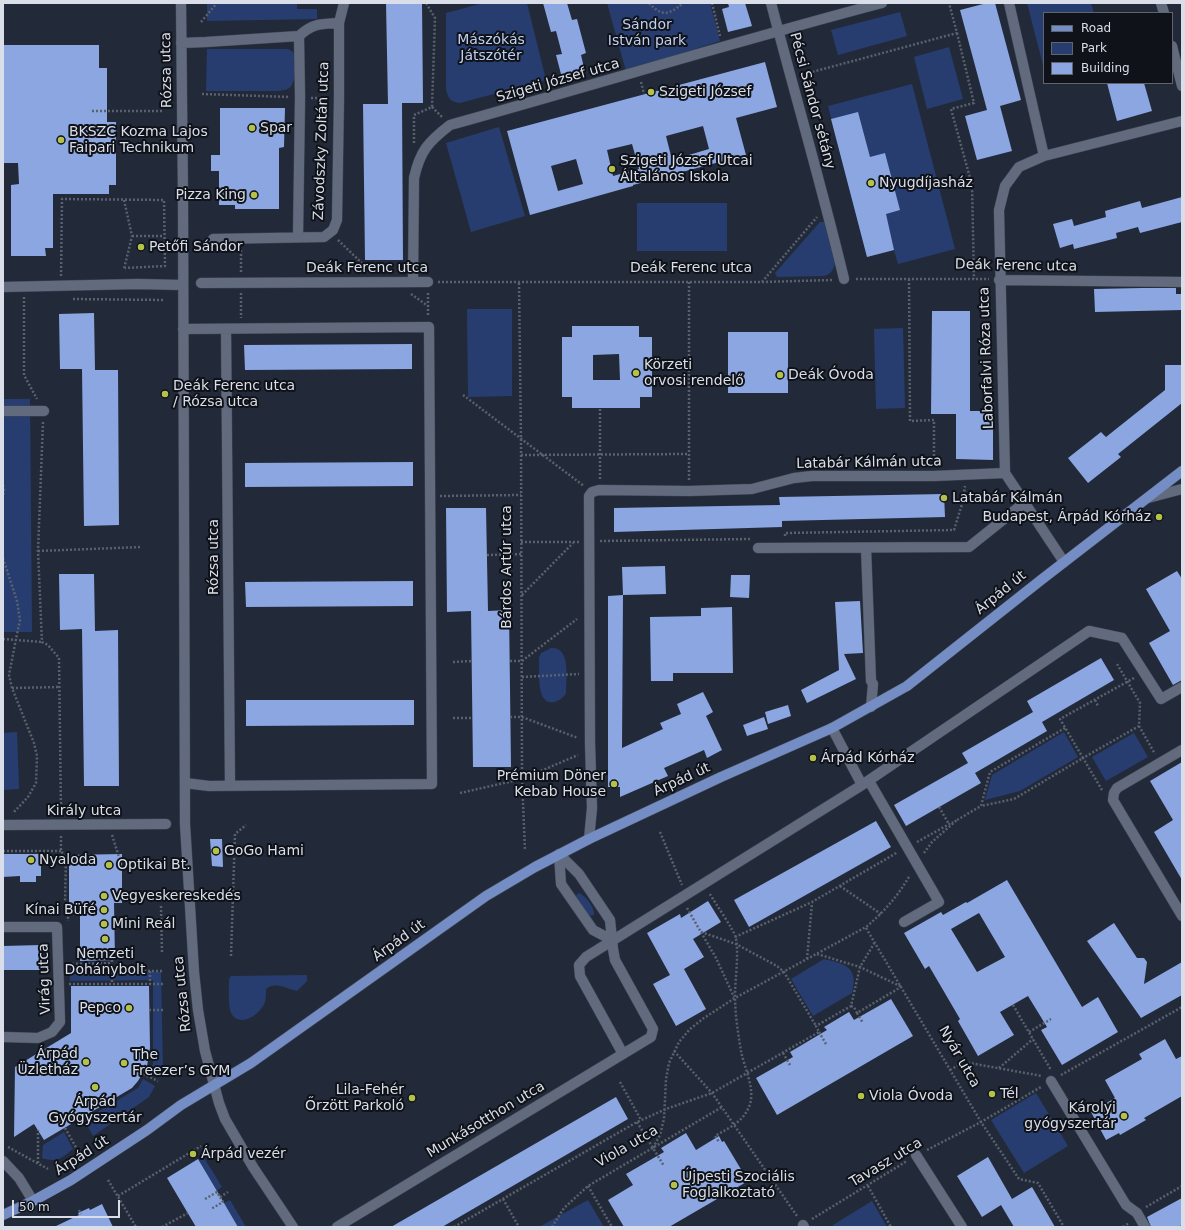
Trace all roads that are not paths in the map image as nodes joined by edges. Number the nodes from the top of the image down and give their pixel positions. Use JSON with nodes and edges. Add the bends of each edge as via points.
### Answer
{"nodes":[{"id":1,"x":181,"y":3,"type":"edge"},
{"id":2,"x":344,"y":3,"type":"edge"},
{"id":3,"x":771,"y":3,"type":"edge"},
{"id":4,"x":882,"y":3,"type":"edge"},
{"id":5,"x":1009,"y":3,"type":"edge"},
{"id":6,"x":339,"y":23,"type":"junction"},
{"id":7,"x":778,"y":31,"type":"junction"},
{"id":8,"x":299,"y":36,"type":"junction"},
{"id":9,"x":181,"y":43,"type":"junction"},
{"id":10,"x":1173,"y":50,"type":"edge"},
{"id":11,"x":1182,"y":86,"type":"edge"},
{"id":12,"x":1182,"y":121,"type":"edge"},
{"id":13,"x":1044,"y":156,"type":"junction"},
{"id":14,"x":298,"y":237,"type":"junction"},
{"id":15,"x":213,"y":239,"type":"dead end"},
{"id":16,"x":844,"y":279,"type":"road end"},
{"id":17,"x":999,"y":280,"type":"junction"},
{"id":18,"x":414,"y":282,"type":"junction"},
{"id":19,"x":428,"y":282,"type":"road end"},
{"id":20,"x":1182,"y":282,"type":"edge"},
{"id":21,"x":201,"y":283,"type":"dead end"},
{"id":22,"x":183,"y":285,"type":"junction"},
{"id":23,"x":3,"y":287,"type":"edge"},
{"id":24,"x":183,"y":329,"type":"junction"},
{"id":25,"x":226,"y":329,"type":"junction"},
{"id":26,"x":3,"y":411,"type":"edge"},
{"id":27,"x":44,"y":411,"type":"road end"},
{"id":28,"x":1182,"y":471,"type":"edge"},
{"id":29,"x":1005,"y":473,"type":"junction"},
{"id":30,"x":1182,"y":489,"type":"edge"},
{"id":31,"x":1144,"y":499,"type":"junction"},
{"id":32,"x":1024,"y":503,"type":"junction"},
{"id":33,"x":758,"y":544,"type":"road end"},
{"id":34,"x":866,"y":548,"type":"junction"},
{"id":35,"x":1064,"y":562,"type":"junction"},
{"id":36,"x":1182,"y":687,"type":"edge"},
{"id":37,"x":871,"y":708,"type":"junction"},
{"id":38,"x":832,"y":728,"type":"junction"},
{"id":39,"x":1182,"y":750,"type":"edge"},
{"id":40,"x":185,"y":783,"type":"junction"},
{"id":41,"x":865,"y":783,"type":"junction"},
{"id":42,"x":230,"y":786,"type":"junction"},
{"id":43,"x":166,"y":824,"type":"dead end"},
{"id":44,"x":3,"y":825,"type":"edge"},
{"id":45,"x":589,"y":839,"type":"junction"},
{"id":46,"x":559,"y":854,"type":"junction"},
{"id":47,"x":1182,"y":916,"type":"edge"},
{"id":48,"x":904,"y":922,"type":"dead end"},
{"id":49,"x":3,"y":928,"type":"edge"},
{"id":50,"x":608,"y":942,"type":"junction"},
{"id":51,"x":3,"y":1037,"type":"edge"},
{"id":52,"x":623,"y":1054,"type":"junction"},
{"id":53,"x":1054,"y":1079,"type":"road end"},
{"id":54,"x":214,"y":1086,"type":"junction"},
{"id":55,"x":916,"y":1155,"type":"road end"},
{"id":56,"x":3,"y":1161,"type":"edge"},
{"id":57,"x":33,"y":1201,"type":"junction"},
{"id":58,"x":3,"y":1215,"type":"edge"},
{"id":59,"x":293,"y":1227,"type":"edge"},
{"id":60,"x":337,"y":1227,"type":"edge"},
{"id":61,"x":962,"y":1227,"type":"edge"},
{"id":62,"x":1145,"y":1227,"type":"edge"}],
"edges":[{"from":1,"to":9,"type":"street","name":"Rózsa utca"},
{"from":2,"to":6,"type":"street","name":"Závodszky Zoltán utca"},
{"from":3,"to":7,"type":"street","name":"Pécsi Sándor sétány"},
{"from":4,"to":7,"type":"street","name":"Szigeti József utca"},
{"from":5,"to":13,"type":"street"},
{"from":6,"to":8,"type":"street","via":[[318,24],[307,28]]},
{"from":6,"to":14,"type":"street","name":"Závodszky Zoltán utca","via":[[337,220],[333,230],[324,237]]},
{"from":7,"to":16,"type":"street","name":"Pécsi Sándor sétány"},
{"from":7,"to":18,"type":"street","name":"Szigeti József utca","via":[[450,126],[436,136],[426,148],[418,162],[414,178]]},
{"from":8,"to":9,"type":"street"},
{"from":8,"to":14,"type":"street"},
{"from":9,"to":22,"type":"street","name":"Rózsa utca"},
{"from":10,"to":11,"type":"street"},
{"from":12,"to":13,"type":"street","name":"Laborfalvi Róza utca"},
{"from":13,"to":17,"type":"street","name":"Laborfalvi Róza utca","via":[[1019,167],[1005,186],[998,210]]},
{"from":14,"to":15,"type":"street","name":"Závodszky Zoltán utca"},
{"from":17,"to":20,"type":"street","name":"Deák Ferenc utca"},
{"from":17,"to":29,"type":"street","name":"Laborfalvi Róza utca"},
{"from":18,"to":19,"type":"street","name":"Deák Ferenc utca"},
{"from":18,"to":21,"type":"street","name":"Deák Ferenc utca"},
{"from":22,"to":23,"type":"street"},
{"from":22,"to":24,"type":"street","name":"Rózsa utca"},
{"from":24,"to":25,"type":"street"},
{"from":24,"to":40,"type":"street","name":"Rózsa utca"},
{"from":25,"to":42,"type":"street","name":"Rózsa utca"},
{"from":25,"to":42,"type":"street","via":[[428,327],[430,496],[432,784]]},
{"from":26,"to":27,"type":"street"},
{"from":28,"to":31,"type":"main road","name":"Árpád út"},
{"from":29,"to":32,"type":"street"},
{"from":29,"to":45,"type":"street","name":"Latabár Kálmán utca","via":[[812,476],[752,489],[596,491],[589,496],[592,808]]},
{"from":30,"to":31,"type":"street"},
{"from":31,"to":35,"type":"main road","name":"Árpád út"},
{"from":32,"to":34,"type":"street","via":[[969,547]]},
{"from":32,"to":35,"type":"street"},
{"from":33,"to":34,"type":"street"},
{"from":34,"to":37,"type":"street","via":[[873,684]]},
{"from":35,"to":37,"type":"main road","name":"Árpád út","via":[[908,686]]},
{"from":36,"to":41,"type":"street","via":[[1161,699],[1122,638],[1090,631]]},
{"from":37,"to":38,"type":"main road","name":"Árpád út"},
{"from":38,"to":41,"type":"street"},
{"from":38,"to":45,"type":"main road","name":"Árpád út"},
{"from":39,"to":47,"type":"street","via":[[1118,788],[1113,800]]},
{"from":40,"to":42,"type":"street"},
{"from":40,"to":54,"type":"street","name":"Rózsa utca","via":[[194,972],[204,1051]]},
{"from":41,"to":48,"type":"street","via":[[908,847],[939,902]]},
{"from":41,"to":50,"type":"street"},
{"from":43,"to":44,"type":"street","name":"Király utca"},
{"from":45,"to":46,"type":"main road","name":"Árpád út"},
{"from":46,"to":50,"type":"street","via":[[561,884],[593,930]]},
{"from":46,"to":50,"type":"street","via":[[578,874],[610,920]]},
{"from":46,"to":54,"type":"main road","name":"Árpád út","via":[[486,896],[270,1050]]},
{"from":49,"to":51,"type":"street","name":"Virág utca","via":[[57,927],[60,1022],[52,1032],[38,1038]]},
{"from":50,"to":52,"type":"street","via":[[582,960],[579,973]]},
{"from":50,"to":52,"type":"street","name":"Munkásotthon utca","via":[[615,960],[653,1029],[650,1037]]},
{"from":52,"to":60,"type":"street","name":"Munkásotthon utca"},
{"from":53,"to":62,"type":"street","via":[[1126,1205],[1137,1213]]},
{"from":54,"to":57,"type":"main road","name":"Árpád út","via":[[181,1105],[90,1168]]},
{"from":54,"to":59,"type":"street","name":"Rózsa utca","via":[[225,1120]]},
{"from":55,"to":61,"type":"street"},
{"from":56,"to":57,"type":"street","via":[[19,1178]]},
{"from":57,"to":58,"type":"main road","name":"Árpád út"}]}
